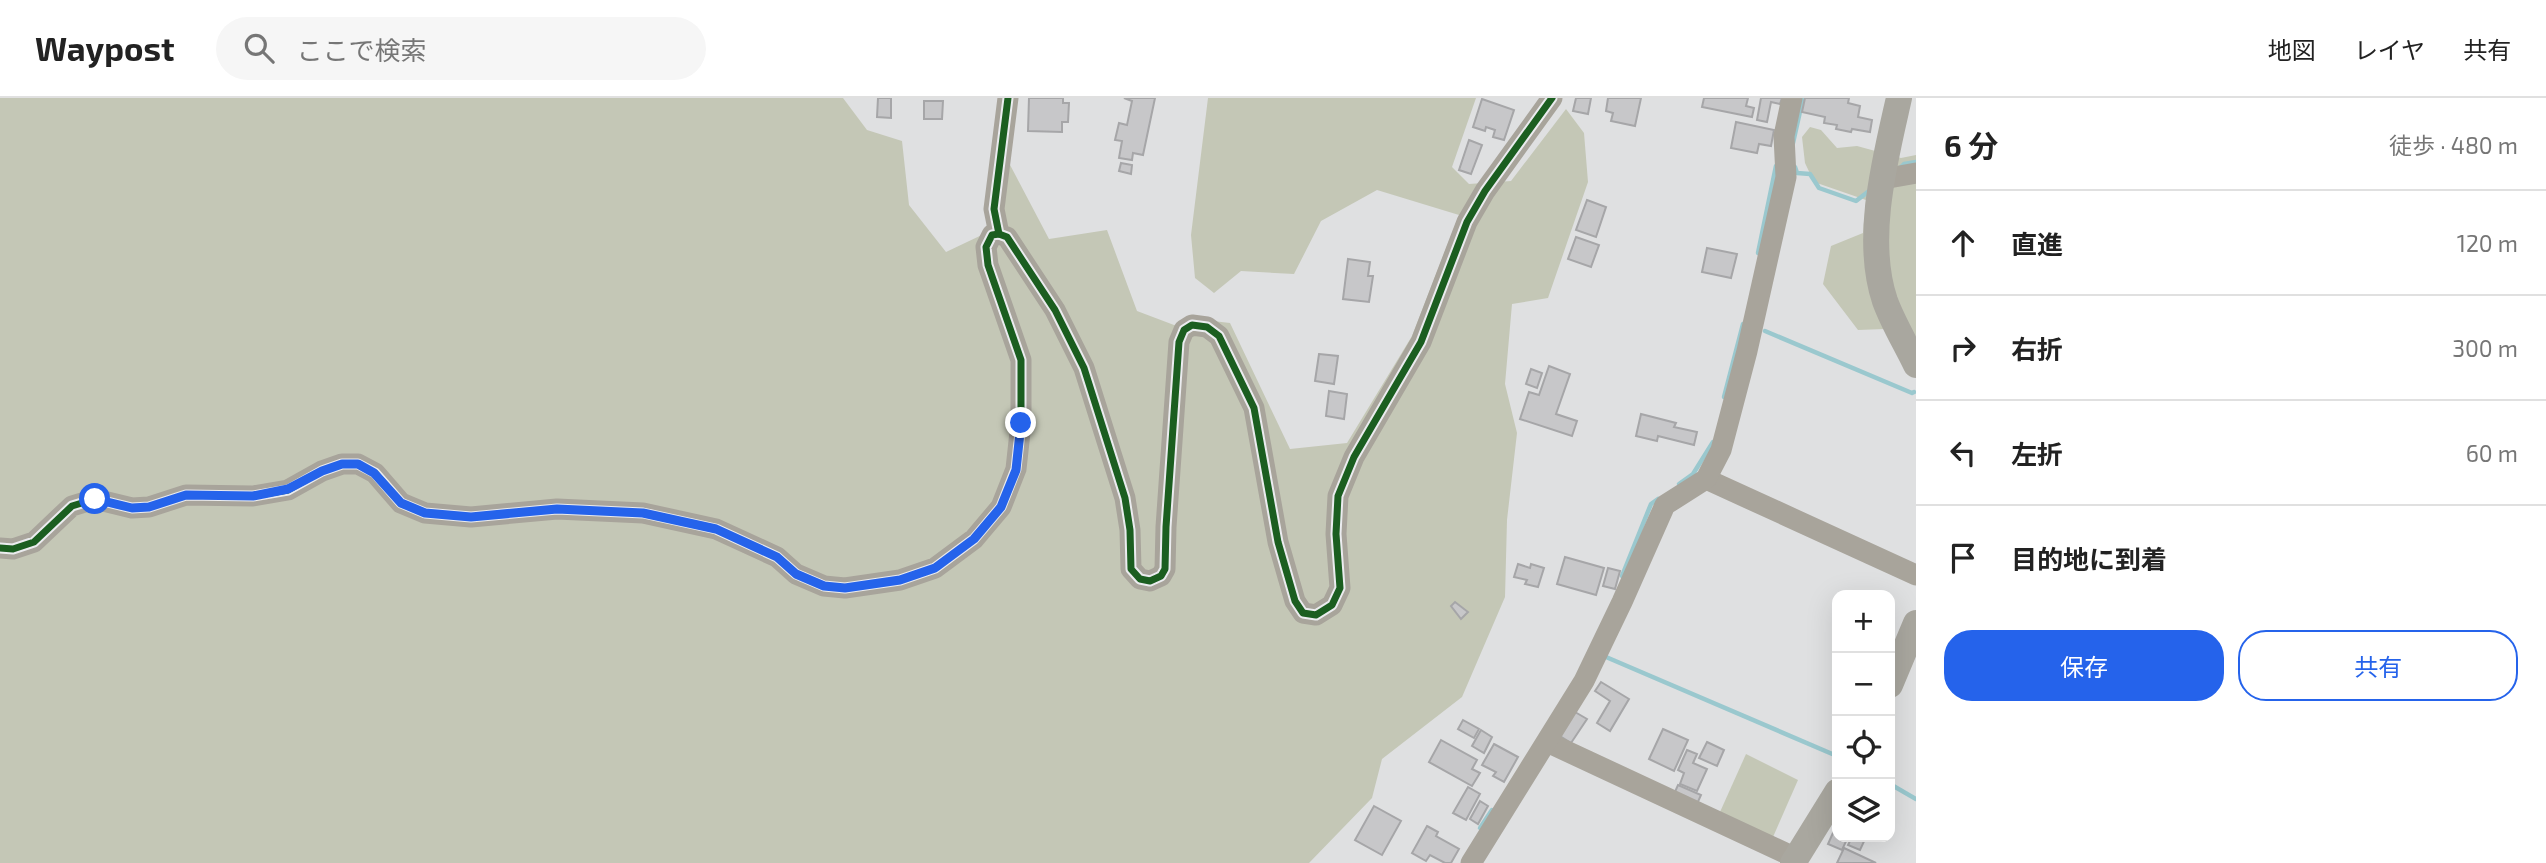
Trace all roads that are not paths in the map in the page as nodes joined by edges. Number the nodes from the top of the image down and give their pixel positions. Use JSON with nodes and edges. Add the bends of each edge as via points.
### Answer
{"nodes":[{"id":1,"x":1008,"y":98,"type":"edge"},
{"id":2,"x":1552,"y":98,"type":"edge"},
{"id":3,"x":1792,"y":98,"type":"edge"},
{"id":4,"x":1899,"y":98,"type":"edge"},
{"id":5,"x":1916,"y":173,"type":"edge"},
{"id":6,"x":1882,"y":179,"type":"junction"},
{"id":7,"x":999,"y":234,"type":"junction"},
{"id":8,"x":1916,"y":365,"type":"edge"},
{"id":9,"x":1706,"y":479,"type":"junction"},
{"id":10,"x":0,"y":548,"type":"edge"},
{"id":11,"x":1916,"y":575,"type":"edge"},
{"id":12,"x":1916,"y":623,"type":"edge"},
{"id":13,"x":1895,"y":673,"type":"edge"},
{"id":14,"x":1547,"y":741,"type":"junction"},
{"id":15,"x":1832,"y":800,"type":"edge"},
{"id":16,"x":1795,"y":860,"type":"edge"},
{"id":17,"x":1471,"y":863,"type":"edge"}],
"edges":[{"from":1,"to":7,"type":"street","via":[[994,209]]},
{"from":2,"to":7,"type":"street","via":[[1467,222],[1420,342],[1354,457],[1338,496],[1340,588],[1332,605],[1316,615],[1303,613],[1295,601],[1278,542],[1254,408],[1219,336],[1207,327],[1192,325],[1179,342],[1165,569],[1150,581],[1140,579],[1131,569],[1125,498],[1084,368],[1055,310],[1007,237]]},
{"from":3,"to":9,"type":"street","via":[[1784,136],[1786,177],[1747,351],[1721,450]]},
{"from":4,"to":6,"type":"main road"},
{"from":5,"to":6,"type":"street"},
{"from":6,"to":8,"type":"main road","via":[[1877,255],[1885,301]]},
{"from":7,"to":10,"type":"street","via":[[992,236],[986,247],[1021,360],[1016,470],[1001,507],[974,539],[935,568],[900,580],[845,588],[824,586],[796,574],[777,557],[716,529],[643,513],[557,509],[471,517],[425,513],[401,503],[374,473],[358,464],[342,464],[288,489],[253,496],[186,495],[132,508],[95,499],[72,506],[34,542]]},
{"from":9,"to":11,"type":"street"},
{"from":9,"to":14,"type":"street","via":[[1665,505],[1584,681]]},
{"from":12,"to":13,"type":"main road"},
{"from":14,"to":16,"type":"street"},
{"from":14,"to":17,"type":"street"},
{"from":15,"to":16,"type":"main road"}]}
